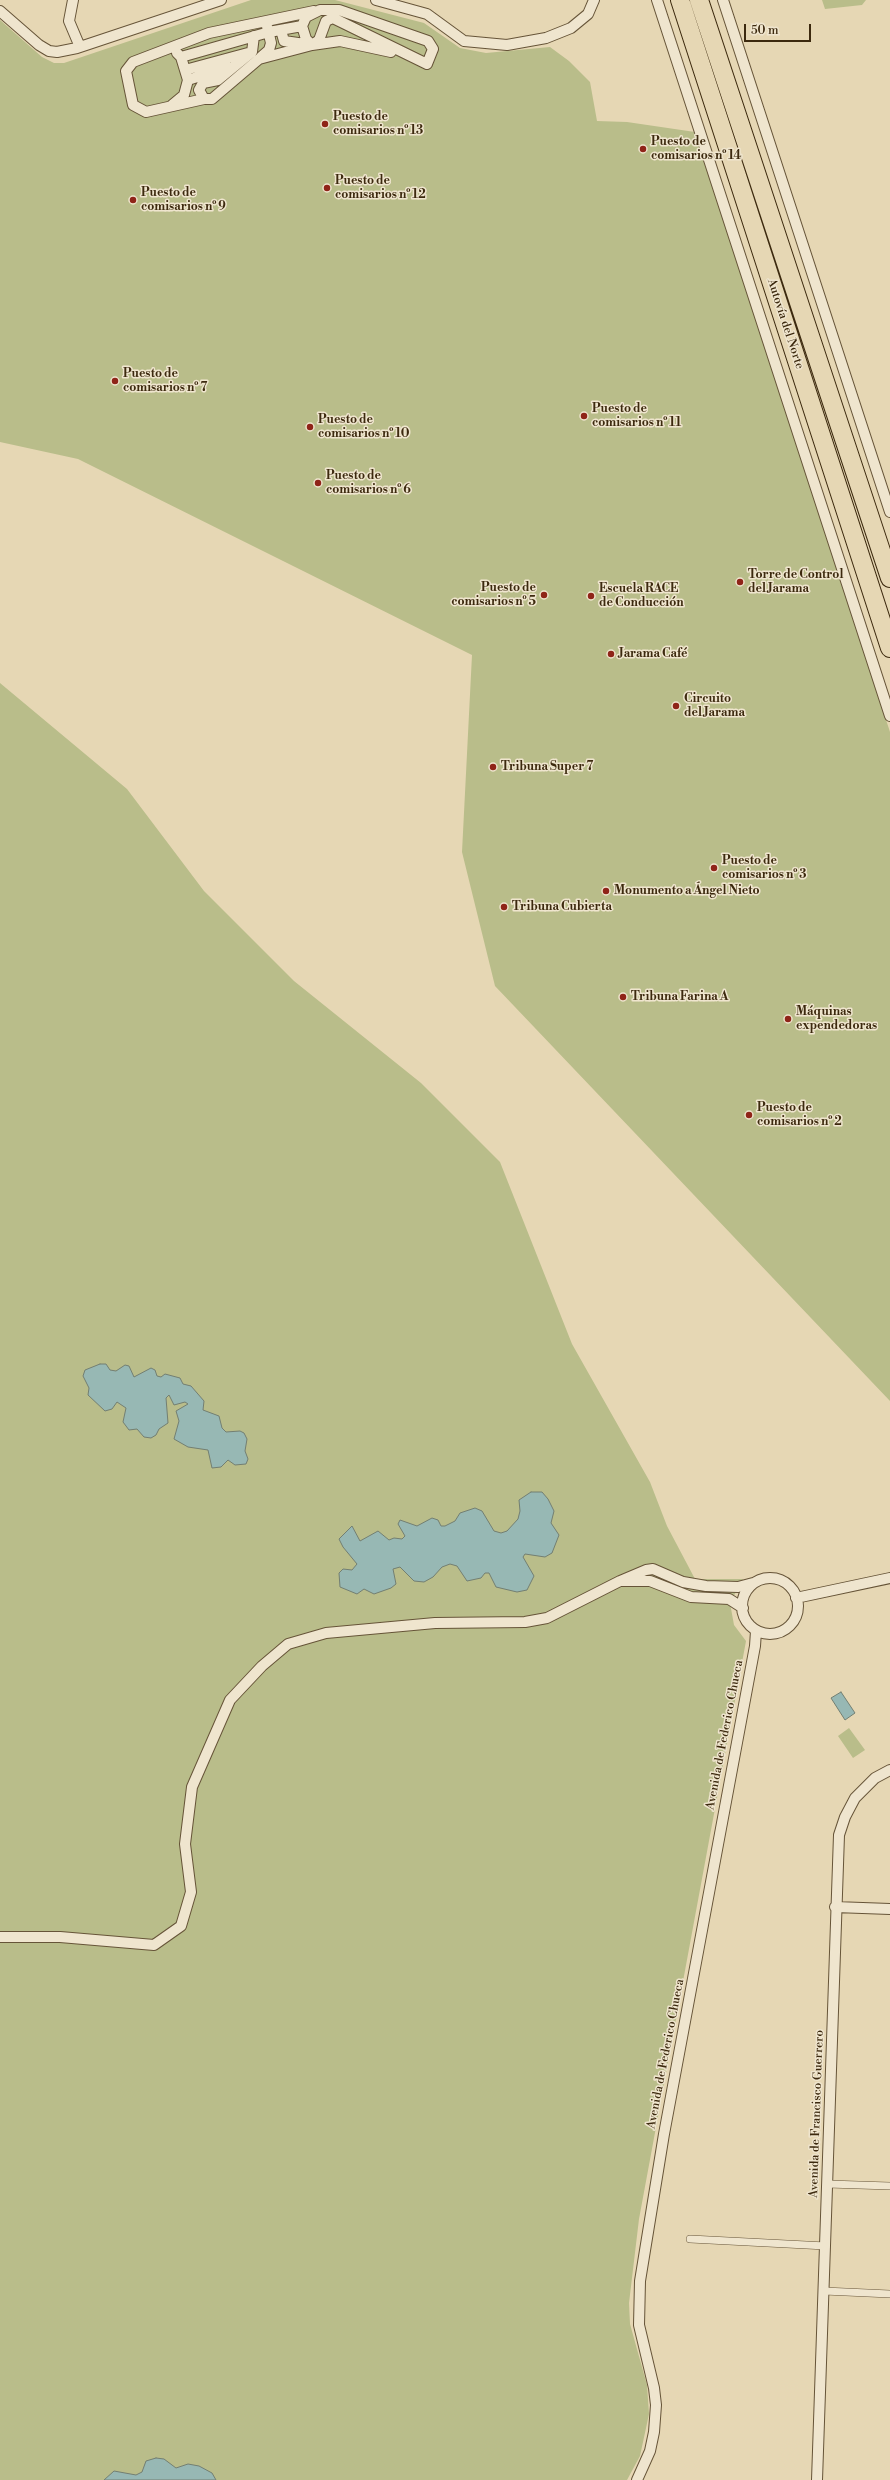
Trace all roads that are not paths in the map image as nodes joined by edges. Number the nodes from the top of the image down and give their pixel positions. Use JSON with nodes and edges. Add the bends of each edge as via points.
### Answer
{"nodes":[{"id":1,"x":73,"y":0,"type":"edge"},
{"id":2,"x":376,"y":0,"type":"edge"},
{"id":3,"x":594,"y":0,"type":"edge"},
{"id":4,"x":657,"y":0,"type":"edge"},
{"id":5,"x":680,"y":0,"type":"edge"},
{"id":6,"x":699,"y":0,"type":"edge"},
{"id":7,"x":723,"y":0,"type":"edge"},
{"id":8,"x":217,"y":1,"type":"edge"},
{"id":9,"x":0,"y":11,"type":"edge"},
{"id":10,"x":326,"y":13,"type":"junction"},
{"id":11,"x":266,"y":21,"type":"junction"},
{"id":12,"x":302,"y":26,"type":"junction"},
{"id":13,"x":281,"y":30,"type":"junction"},
{"id":14,"x":269,"y":32,"type":"junction"},
{"id":15,"x":254,"y":36,"type":"junction"},
{"id":16,"x":312,"y":45,"type":"junction"},
{"id":17,"x":80,"y":47,"type":"junction"},
{"id":18,"x":170,"y":48,"type":"junction"},
{"id":19,"x":182,"y":56,"type":"junction"},
{"id":20,"x":256,"y":56,"type":"junction"},
{"id":21,"x":239,"y":62,"type":"junction"},
{"id":22,"x":427,"y":64,"type":"junction"},
{"id":23,"x":185,"y":70,"type":"junction"},
{"id":24,"x":188,"y":80,"type":"junction"},
{"id":25,"x":204,"y":99,"type":"junction"},
{"id":26,"x":170,"y":106,"type":"junction"},
{"id":27,"x":890,"y":512,"type":"edge"},
{"id":28,"x":890,"y":578,"type":"edge"},
{"id":29,"x":890,"y":648,"type":"edge"},
{"id":30,"x":890,"y":716,"type":"edge"},
{"id":31,"x":658,"y":1571,"type":"junction"},
{"id":32,"x":890,"y":1578,"type":"edge"},
{"id":33,"x":620,"y":1581,"type":"junction"},
{"id":34,"x":650,"y":1581,"type":"junction"},
{"id":35,"x":754,"y":1583,"type":"junction"},
{"id":36,"x":796,"y":1598,"type":"junction"},
{"id":37,"x":743,"y":1608,"type":"junction"},
{"id":38,"x":756,"y":1631,"type":"junction"},
{"id":39,"x":890,"y":1770,"type":"edge"},
{"id":40,"x":835,"y":1907,"type":"junction"},
{"id":41,"x":890,"y":1909,"type":"edge"},
{"id":42,"x":0,"y":1937,"type":"edge"},
{"id":43,"x":828,"y":2184,"type":"junction"},
{"id":44,"x":890,"y":2186,"type":"edge"},
{"id":45,"x":690,"y":2239,"type":"dead end"},
{"id":46,"x":826,"y":2246,"type":"junction"},
{"id":47,"x":824,"y":2290,"type":"junction"},
{"id":48,"x":890,"y":2294,"type":"edge"},
{"id":49,"x":637,"y":2480,"type":"edge"},
{"id":50,"x":816,"y":2480,"type":"edge"}],
"edges":[{"from":1,"to":17,"type":"street","via":[[69,21]]},
{"from":2,"to":3,"type":"street","via":[[427,14],[464,42],[507,46],[546,38],[571,28],[588,14]]},
{"from":4,"to":30,"type":"street"},
{"from":5,"to":29,"type":"highway","name":"Autovía del Norte"},
{"from":6,"to":28,"type":"highway","name":"Autovía del Norte"},
{"from":7,"to":27,"type":"street"},
{"from":8,"to":17,"type":"street"},
{"from":9,"to":17,"type":"street","via":[[49,51],[66,51]]},
{"from":10,"to":11,"type":"street"},
{"from":10,"to":12,"type":"street","via":[[306,17]]},
{"from":10,"to":16,"type":"street","via":[[326,21],[319,40]]},
{"from":10,"to":22,"type":"street"},
{"from":10,"to":22,"type":"street","via":[[339,10],[428,41],[433,49]]},
{"from":11,"to":14,"type":"street"},
{"from":11,"to":18,"type":"street","via":[[209,33]]},
{"from":12,"to":13,"type":"street"},
{"from":12,"to":16,"type":"street","via":[[306,39]]},
{"from":13,"to":14,"type":"street"},
{"from":13,"to":16,"type":"street","via":[[284,41]]},
{"from":14,"to":15,"type":"street"},
{"from":14,"to":20,"type":"street","via":[[269,50]]},
{"from":15,"to":19,"type":"street"},
{"from":15,"to":20,"type":"street"},
{"from":16,"to":20,"type":"street"},
{"from":16,"to":22,"type":"street","via":[[340,41],[376,48]]},
{"from":18,"to":19,"type":"street"},
{"from":18,"to":26,"type":"street","via":[[133,62],[126,71],[133,105],[146,112]]},
{"from":19,"to":23,"type":"street"},
{"from":20,"to":21,"type":"street"},
{"from":20,"to":23,"type":"street"},
{"from":20,"to":25,"type":"street","via":[[212,99]]},
{"from":21,"to":24,"type":"street"},
{"from":21,"to":25,"type":"street","via":[[218,80],[203,83],[199,90]]},
{"from":23,"to":24,"type":"street"},
{"from":24,"to":26,"type":"street","via":[[184,95]]},
{"from":25,"to":26,"type":"street"},
{"from":31,"to":33,"type":"street","via":[[646,1570]]},
{"from":31,"to":34,"type":"street","via":[[658,1578]]},
{"from":31,"to":35,"type":"street","via":[[683,1582],[706,1586],[738,1587]]},
{"from":32,"to":36,"type":"street"},
{"from":33,"to":34,"type":"street"},
{"from":33,"to":42,"type":"street","via":[[547,1618],[525,1622],[435,1623],[326,1633],[288,1644],[262,1666],[230,1700],[192,1787],[185,1844],[191,1892],[181,1926],[154,1945],[60,1937]]},
{"from":34,"to":37,"type":"street","via":[[692,1597],[729,1599]]},
{"from":35,"to":36,"type":"street","via":[[764,1578],[778,1579],[792,1589]]},
{"from":35,"to":37,"type":"street","via":[[744,1595]]},
{"from":36,"to":38,"type":"street","via":[[798,1609],[788,1628],[771,1634]]},
{"from":37,"to":38,"type":"street","via":[[743,1615]]},
{"from":38,"to":49,"type":"street","name":"Avenida de Federico Chueca","via":[[664,2134],[640,2281],[639,2325],[656,2405],[650,2451]]},
{"from":39,"to":40,"type":"street","name":"Avenida de Francisco Guerrero","via":[[875,1778],[855,1798],[845,1817],[839,1835]]},
{"from":40,"to":41,"type":"street"},
{"from":40,"to":43,"type":"street","name":"Avenida de Francisco Guerrero"},
{"from":43,"to":44,"type":"street"},
{"from":43,"to":46,"type":"street","name":"Avenida de Francisco Guerrero"},
{"from":45,"to":46,"type":"street"},
{"from":46,"to":47,"type":"street","name":"Avenida de Francisco Guerrero"},
{"from":47,"to":48,"type":"street"},
{"from":47,"to":50,"type":"street","name":"Avenida de Francisco Guerrero"}]}
